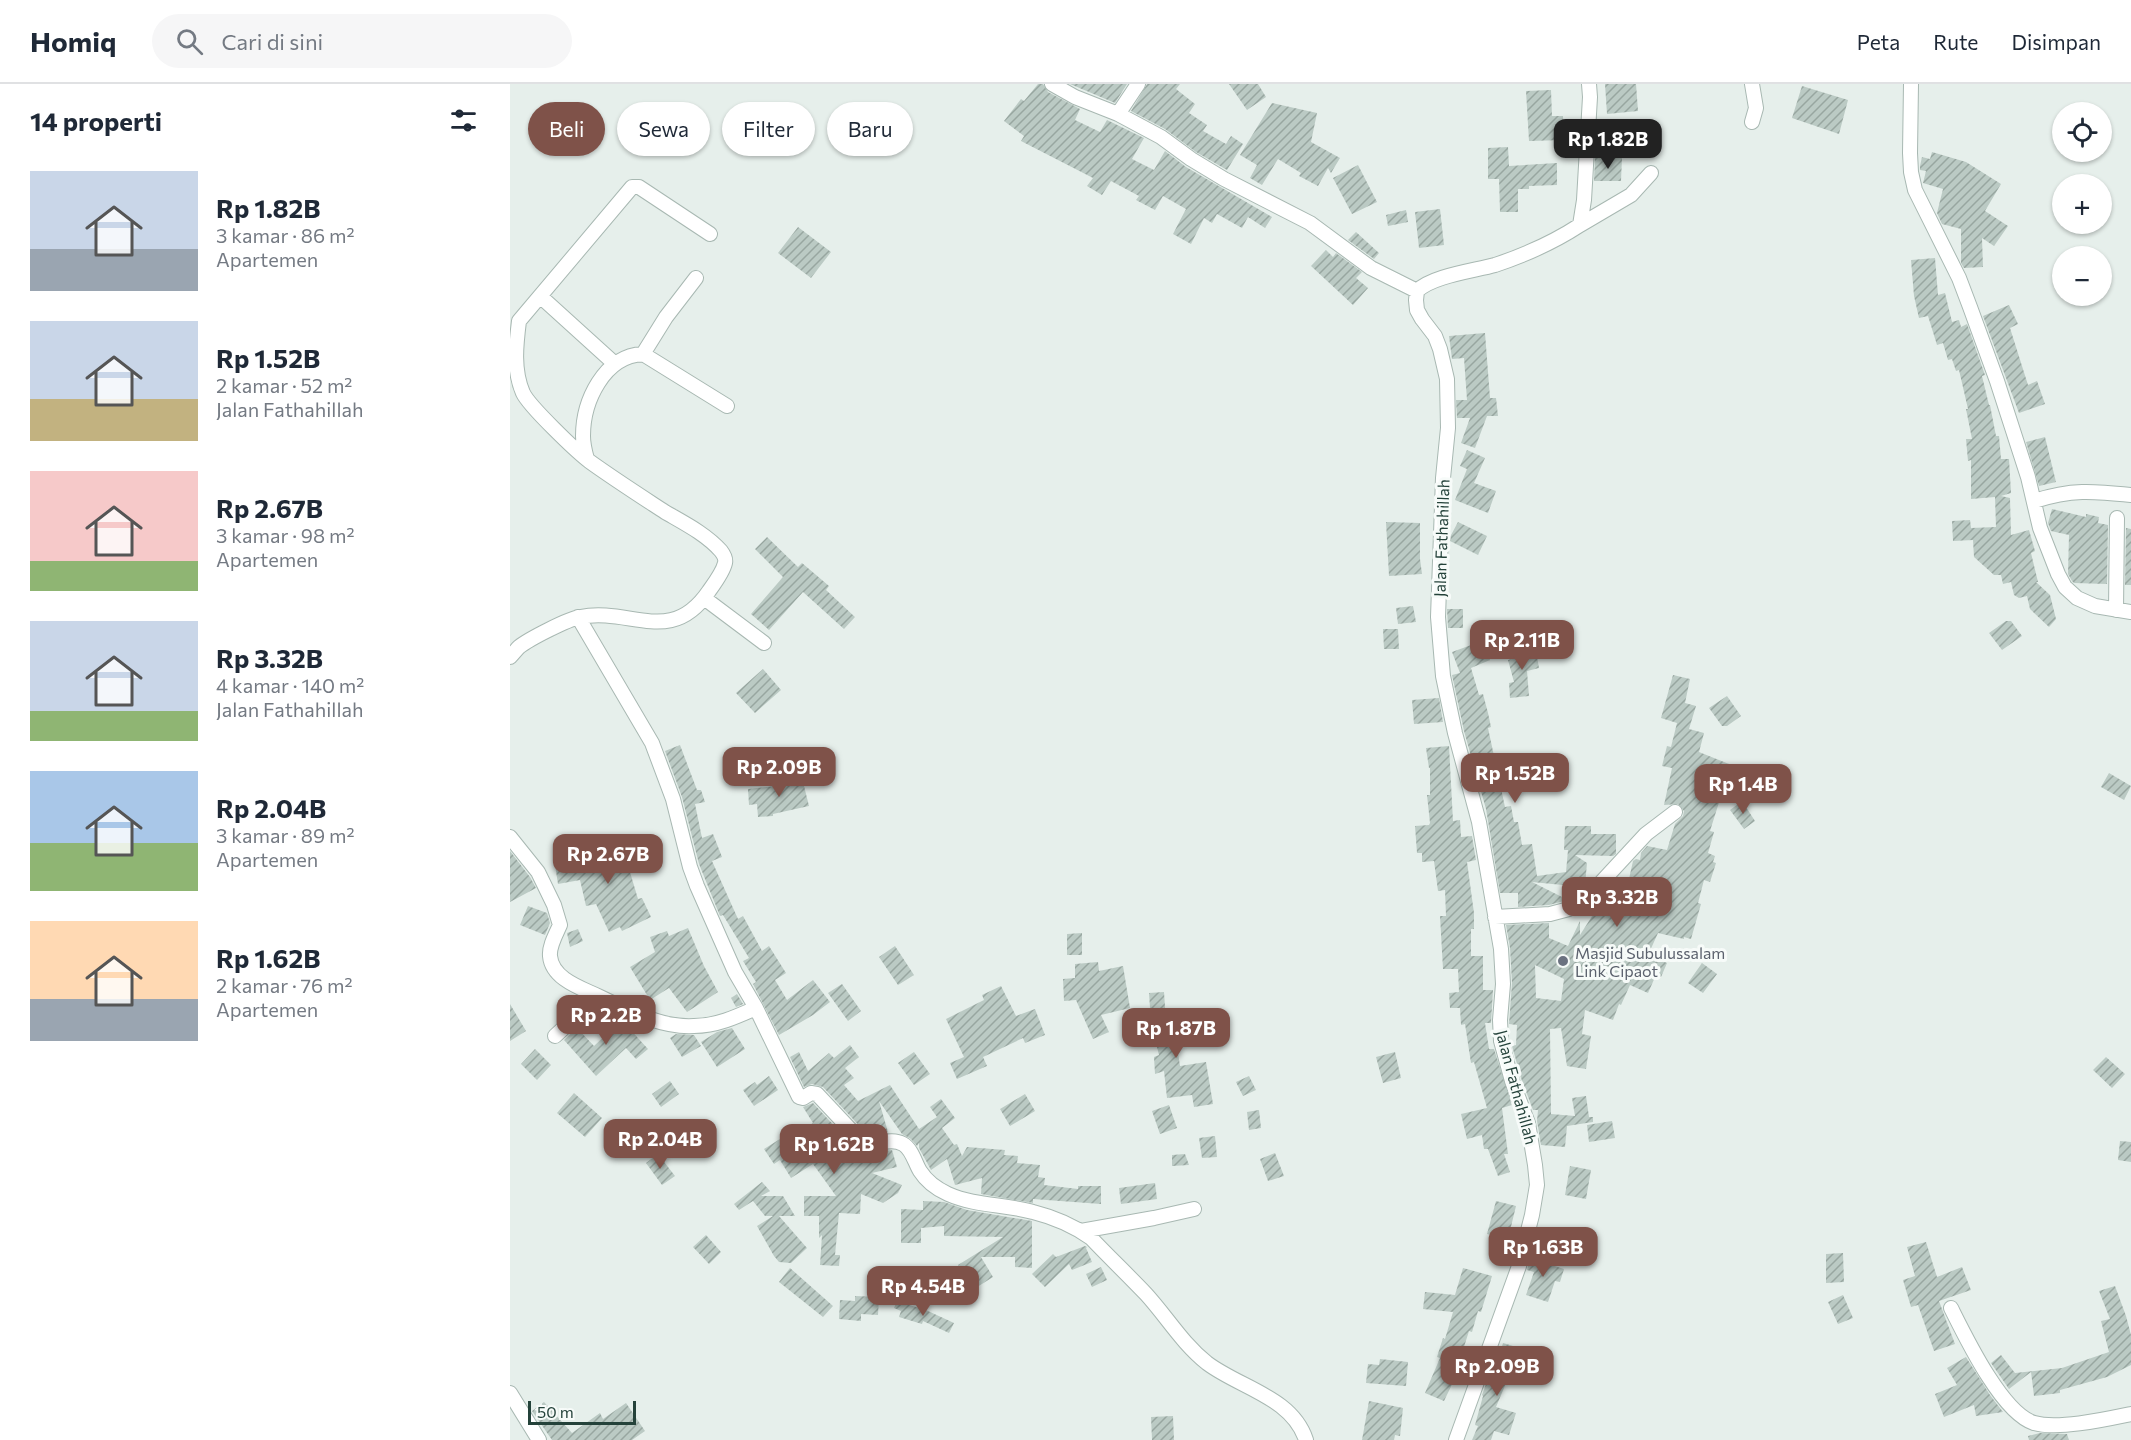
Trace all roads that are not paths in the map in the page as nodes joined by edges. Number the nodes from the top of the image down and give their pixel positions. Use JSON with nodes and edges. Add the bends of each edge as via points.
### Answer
{"nodes":[{"id":1,"x":1052,"y":84,"type":"edge"},
{"id":2,"x":1138,"y":84,"type":"edge"},
{"id":3,"x":1589,"y":84,"type":"edge"},
{"id":4,"x":1752,"y":84,"type":"edge"},
{"id":5,"x":1911,"y":84,"type":"edge"},
{"id":6,"x":1118,"y":114,"type":"junction"},
{"id":7,"x":1752,"y":122,"type":"dead end"},
{"id":8,"x":1651,"y":173,"type":"dead end"},
{"id":9,"x":1580,"y":225,"type":"junction"},
{"id":10,"x":710,"y":234,"type":"dead end"},
{"id":11,"x":696,"y":278,"type":"dead end"},
{"id":12,"x":1417,"y":291,"type":"junction"},
{"id":13,"x":540,"y":296,"type":"junction"},
{"id":14,"x":643,"y":354,"type":"junction"},
{"id":15,"x":615,"y":364,"type":"junction"},
{"id":16,"x":727,"y":406,"type":"dead end"},
{"id":17,"x":587,"y":459,"type":"junction"},
{"id":18,"x":2131,"y":495,"type":"edge"},
{"id":19,"x":2034,"y":501,"type":"junction"},
{"id":20,"x":2117,"y":518,"type":"dead end"},
{"id":21,"x":704,"y":598,"type":"junction"},
{"id":22,"x":2116,"y":610,"type":"junction"},
{"id":23,"x":2131,"y":612,"type":"edge"},
{"id":24,"x":578,"y":617,"type":"junction"},
{"id":25,"x":764,"y":643,"type":"dead end"},
{"id":26,"x":510,"y":657,"type":"edge"},
{"id":27,"x":1675,"y":812,"type":"dead end"},
{"id":28,"x":510,"y":837,"type":"edge"},
{"id":29,"x":1495,"y":917,"type":"junction"},
{"id":30,"x":598,"y":996,"type":"junction"},
{"id":31,"x":756,"y":1008,"type":"junction"},
{"id":32,"x":555,"y":1036,"type":"dead end"},
{"id":33,"x":1194,"y":1209,"type":"dead end"},
{"id":34,"x":1081,"y":1231,"type":"junction"},
{"id":35,"x":1951,"y":1308,"type":"dead end"},
{"id":36,"x":510,"y":1393,"type":"edge"},
{"id":37,"x":2131,"y":1414,"type":"edge"},
{"id":38,"x":539,"y":1440,"type":"edge"},
{"id":39,"x":1306,"y":1440,"type":"edge"},
{"id":40,"x":1455,"y":1440,"type":"edge"}],
"edges":[{"from":1,"to":6,"type":"street","via":[[1075,98]]},
{"from":2,"to":6,"type":"street"},
{"from":3,"to":9,"type":"street"},
{"from":4,"to":7,"type":"street","via":[[1756,108]]},
{"from":5,"to":19,"type":"street","via":[[1910,163],[1915,190],[1959,278],[1997,381]]},
{"from":6,"to":12,"type":"street","via":[[1161,136],[1224,179],[1311,223],[1371,268]]},
{"from":8,"to":9,"type":"street","via":[[1631,195]]},
{"from":9,"to":12,"type":"street","via":[[1521,256],[1424,284]]},
{"from":10,"to":13,"type":"street","via":[[639,187],[632,187]]},
{"from":11,"to":14,"type":"street"},
{"from":12,"to":29,"type":"street","name":"Jalan Fathahillah","via":[[1417,310],[1438,343],[1447,379],[1438,617],[1443,676],[1479,822]]},
{"from":13,"to":15,"type":"street"},
{"from":13,"to":17,"type":"street","via":[[519,321],[515,350],[518,381],[524,396]]},
{"from":14,"to":15,"type":"street","via":[[632,354]]},
{"from":14,"to":16,"type":"street"},
{"from":15,"to":17,"type":"street","via":[[601,378],[588,406],[583,438]]},
{"from":17,"to":21,"type":"street","via":[[721,552],[725,565]]},
{"from":18,"to":19,"type":"street","via":[[2080,490]]},
{"from":19,"to":22,"type":"street","via":[[2040,528],[2065,587],[2077,598]]},
{"from":20,"to":22,"type":"street"},
{"from":21,"to":24,"type":"street","via":[[669,622],[602,615]]},
{"from":21,"to":25,"type":"street"},
{"from":22,"to":23,"type":"street"},
{"from":24,"to":26,"type":"street","via":[[519,647]]},
{"from":24,"to":31,"type":"street","via":[[652,743],[673,799],[694,878],[735,972]]},
{"from":27,"to":29,"type":"street","via":[[1646,834],[1596,888],[1569,909]]},
{"from":28,"to":30,"type":"street","via":[[538,872],[554,905],[560,926],[550,957],[556,970],[574,987]]},
{"from":29,"to":40,"type":"street","name":"Jalan Fathahillah","via":[[1503,975],[1502,1041],[1531,1136],[1537,1185],[1519,1266]]},
{"from":30,"to":31,"type":"street","via":[[640,1015],[693,1027]]},
{"from":30,"to":32,"type":"street"},
{"from":31,"to":34,"type":"street","via":[[799,1097],[817,1094],[863,1143],[893,1141],[904,1145],[924,1178],[949,1194],[1032,1212]]},
{"from":33,"to":34,"type":"street"},
{"from":34,"to":39,"type":"street","via":[[1146,1295],[1186,1345],[1226,1376],[1284,1408]]},
{"from":35,"to":37,"type":"street","via":[[1989,1378],[2025,1418],[2054,1425]]},
{"from":36,"to":38,"type":"street"}]}
